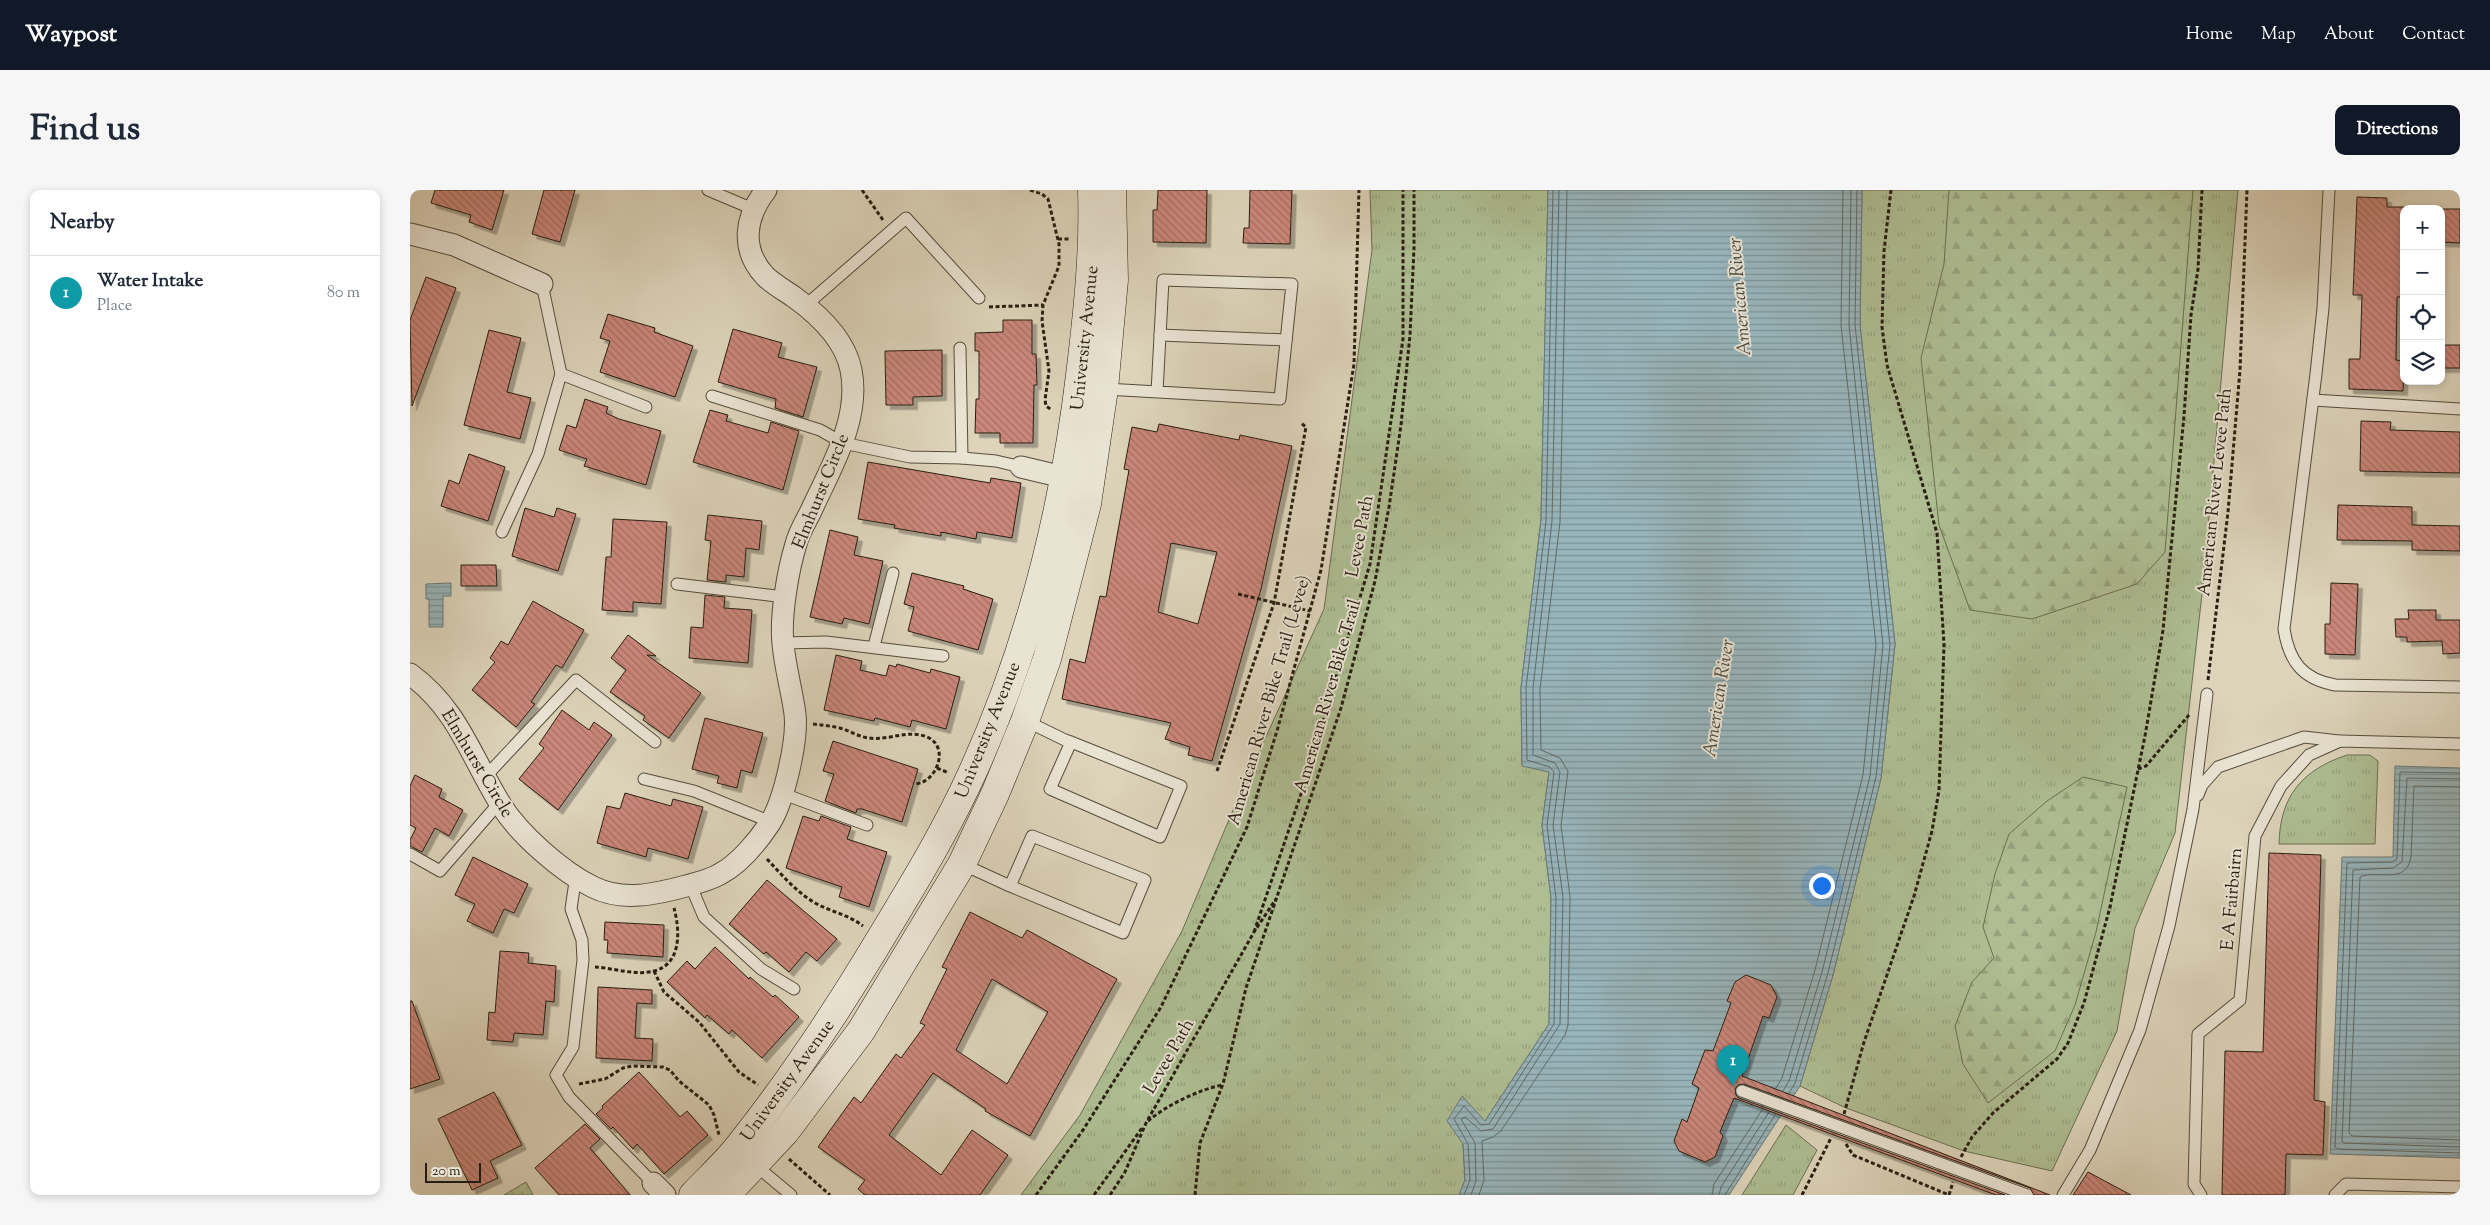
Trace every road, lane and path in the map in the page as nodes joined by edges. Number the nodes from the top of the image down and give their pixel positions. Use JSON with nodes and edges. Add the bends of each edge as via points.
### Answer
{"nodes":[{"id":1,"x":708,"y":190,"type":"edge"},
{"id":2,"x":766,"y":190,"type":"edge"},
{"id":3,"x":862,"y":190,"type":"edge"},
{"id":4,"x":1030,"y":190,"type":"edge"},
{"id":5,"x":1092,"y":190,"type":"edge"},
{"id":6,"x":1112,"y":190,"type":"edge"},
{"id":7,"x":1359,"y":190,"type":"edge"},
{"id":8,"x":1403,"y":190,"type":"edge"},
{"id":9,"x":1414,"y":190,"type":"edge"},
{"id":10,"x":1891,"y":190,"type":"edge"},
{"id":11,"x":2202,"y":190,"type":"edge"},
{"id":12,"x":2247,"y":190,"type":"edge"},
{"id":13,"x":2328,"y":190,"type":"edge"},
{"id":14,"x":753,"y":209,"type":"junction"},
{"id":15,"x":892,"y":230,"type":"junction"},
{"id":16,"x":410,"y":234,"type":"edge"},
{"id":17,"x":1058,"y":239,"type":"junction"},
{"id":18,"x":1070,"y":239,"type":"dead end"},
{"id":19,"x":542,"y":284,"type":"joint"},
{"id":20,"x":979,"y":298,"type":"joint"},
{"id":21,"x":1043,"y":305,"type":"junction"},
{"id":22,"x":805,"y":306,"type":"junction"},
{"id":23,"x":1160,"y":334,"type":"junction"},
{"id":24,"x":1286,"y":340,"type":"junction"},
{"id":25,"x":960,"y":348,"type":"dead end"},
{"id":26,"x":561,"y":374,"type":"junction"},
{"id":27,"x":1092,"y":388,"type":"junction"},
{"id":28,"x":1157,"y":392,"type":"junction"},
{"id":29,"x":712,"y":396,"type":"dead end"},
{"id":30,"x":2313,"y":400,"type":"junction"},
{"id":31,"x":646,"y":407,"type":"dead end"},
{"id":32,"x":2460,"y":408,"type":"edge"},
{"id":33,"x":1058,"y":411,"type":"dead end"},
{"id":34,"x":1301,"y":423,"type":"dead end"},
{"id":35,"x":842,"y":443,"type":"junction"},
{"id":36,"x":962,"y":458,"type":"junction"},
{"id":37,"x":1021,"y":467,"type":"joint"},
{"id":38,"x":1063,"y":477,"type":"junction"},
{"id":39,"x":502,"y":532,"type":"dead end"},
{"id":40,"x":892,"y":573,"type":"dead end"},
{"id":41,"x":677,"y":584,"type":"dead end"},
{"id":42,"x":1238,"y":594,"type":"dead end"},
{"id":43,"x":785,"y":596,"type":"junction"},
{"id":44,"x":1274,"y":603,"type":"junction"},
{"id":45,"x":1310,"y":611,"type":"junction"},
{"id":46,"x":782,"y":643,"type":"junction"},
{"id":47,"x":874,"y":646,"type":"junction"},
{"id":48,"x":943,"y":656,"type":"dead end"},
{"id":49,"x":410,"y":674,"type":"edge"},
{"id":50,"x":2460,"y":687,"type":"edge"},
{"id":51,"x":2207,"y":694,"type":"junction"},
{"id":52,"x":1012,"y":714,"type":"junction"},
{"id":53,"x":795,"y":723,"type":"junction"},
{"id":54,"x":2340,"y":741,"type":"junction"},
{"id":55,"x":655,"y":742,"type":"dead end"},
{"id":56,"x":1071,"y":742,"type":"junction"},
{"id":57,"x":2460,"y":744,"type":"edge"},
{"id":58,"x":937,"y":768,"type":"junction"},
{"id":59,"x":2138,"y":769,"type":"junction"},
{"id":60,"x":1217,"y":771,"type":"dead end"},
{"id":61,"x":952,"y":774,"type":"dead end"},
{"id":62,"x":486,"y":776,"type":"junction"},
{"id":63,"x":644,"y":779,"type":"dead end"},
{"id":64,"x":914,"y":784,"type":"dead end"},
{"id":65,"x":781,"y":793,"type":"junction"},
{"id":66,"x":500,"y":803,"type":"junction"},
{"id":67,"x":2193,"y":809,"type":"junction"},
{"id":68,"x":770,"y":822,"type":"junction"},
{"id":69,"x":867,"y":825,"type":"dead end"},
{"id":70,"x":752,"y":844,"type":"junction"},
{"id":71,"x":410,"y":854,"type":"edge"},
{"id":72,"x":962,"y":864,"type":"junction"},
{"id":73,"x":576,"y":875,"type":"junction"},
{"id":74,"x":690,"y":884,"type":"junction"},
{"id":75,"x":1010,"y":886,"type":"junction"},
{"id":76,"x":670,"y":890,"type":"junction"},
{"id":77,"x":1279,"y":894,"type":"junction"},
{"id":78,"x":869,"y":931,"type":"dead end"},
{"id":79,"x":1254,"y":932,"type":"junction"},
{"id":80,"x":582,"y":966,"type":"junction"},
{"id":81,"x":654,"y":971,"type":"junction"},
{"id":82,"x":794,"y":989,"type":"dead end"},
{"id":83,"x":561,"y":1083,"type":"junction"},
{"id":84,"x":1222,"y":1084,"type":"junction"},
{"id":85,"x":763,"y":1089,"type":"dead end"},
{"id":86,"x":1742,"y":1091,"type":"dead end"},
{"id":87,"x":1842,"y":1117,"type":"dead end"},
{"id":88,"x":1146,"y":1123,"type":"junction"},
{"id":89,"x":1833,"y":1134,"type":"dead end"},
{"id":90,"x":1844,"y":1141,"type":"dead end"},
{"id":91,"x":738,"y":1151,"type":"junction"},
{"id":92,"x":786,"y":1157,"type":"dead end"},
{"id":93,"x":1958,"y":1164,"type":"dead end"},
{"id":94,"x":1953,"y":1180,"type":"dead end"},
{"id":95,"x":2460,"y":1187,"type":"edge"},
{"id":96,"x":659,"y":1189,"type":"edge"},
{"id":97,"x":693,"y":1195,"type":"edge"},
{"id":98,"x":726,"y":1195,"type":"edge"},
{"id":99,"x":791,"y":1195,"type":"edge"},
{"id":100,"x":830,"y":1195,"type":"edge"},
{"id":101,"x":1036,"y":1195,"type":"edge"},
{"id":102,"x":1094,"y":1195,"type":"edge"},
{"id":103,"x":1110,"y":1195,"type":"edge"},
{"id":104,"x":1195,"y":1195,"type":"edge"},
{"id":105,"x":1802,"y":1195,"type":"edge"},
{"id":106,"x":1949,"y":1195,"type":"edge"},
{"id":107,"x":2027,"y":1195,"type":"edge"},
{"id":108,"x":2063,"y":1195,"type":"edge"},
{"id":109,"x":2201,"y":1195,"type":"edge"},
{"id":110,"x":2335,"y":1195,"type":"edge"}],
"edges":[{"from":1,"to":14,"type":"lane"},
{"from":2,"to":14,"type":"street","name":"Elmhurst Circle"},
{"from":3,"to":15,"type":"path"},
{"from":4,"to":17,"type":"path","via":[[1048,199]]},
{"from":5,"to":27,"type":"street","name":"University Avenue"},
{"from":6,"to":27,"type":"street","name":"University Avenue","via":[[1114,280]]},
{"from":7,"to":45,"type":"path","name":"American River Bike Trail (Levee)","via":[[1354,364],[1321,570]]},
{"from":8,"to":79,"type":"path","name":"Levee Path","via":[[1403,338],[1370,564],[1300,797]]},
{"from":9,"to":77,"type":"path","name":"American River Bike Trail","via":[[1410,335],[1390,507],[1375,581],[1342,708]]},
{"from":10,"to":87,"type":"path","via":[[1884,251],[1882,327],[1887,365],[1937,533],[1944,645],[1938,790],[1932,831],[1914,896]]},
{"from":11,"to":59,"type":"path","via":[[2198,269],[2191,315],[2163,630]]},
{"from":12,"to":51,"type":"path","name":"American River Levee Path","via":[[2237,408]]},
{"from":13,"to":30,"type":"lane","via":[[2323,308]]},
{"from":14,"to":22,"type":"street","name":"Elmhurst Circle","via":[[747,237],[752,259],[766,277]]},
{"from":15,"to":20,"type":"lane","via":[[906,218]]},
{"from":15,"to":22,"type":"lane"},
{"from":16,"to":19,"type":"street","via":[[454,245]]},
{"from":17,"to":18,"type":"path"},
{"from":17,"to":21,"type":"path","via":[[1059,266]]},
{"from":19,"to":26,"type":"lane"},
{"from":20,"to":21,"type":"path","via":[[990,307]]},
{"from":21,"to":33,"type":"path","via":[[1049,371],[1045,400],[1050,409]]},
{"from":22,"to":35,"type":"street","name":"Elmhurst Circle","via":[[842,345],[851,370],[853,394]]},
{"from":23,"to":24,"type":"lane"},
{"from":23,"to":24,"type":"lane","via":[[1163,280],[1292,284]]},
{"from":23,"to":28,"type":"lane"},
{"from":24,"to":28,"type":"lane","via":[[1280,399]]},
{"from":25,"to":36,"type":"lane"},
{"from":26,"to":31,"type":"lane"},
{"from":26,"to":39,"type":"lane","via":[[538,454]]},
{"from":27,"to":28,"type":"lane"},
{"from":27,"to":38,"type":"street","name":"University Avenue","via":[[1078,404]]},
{"from":27,"to":52,"type":"street","name":"University Avenue","via":[[1087,504],[1047,659]]},
{"from":29,"to":35,"type":"lane","via":[[820,430]]},
{"from":30,"to":32,"type":"lane"},
{"from":30,"to":50,"type":"lane","via":[[2284,629],[2291,658],[2312,678],[2329,684]]},
{"from":34,"to":44,"type":"path","via":[[1306,428]]},
{"from":35,"to":36,"type":"lane","via":[[910,457]]},
{"from":35,"to":43,"type":"street","name":"Elmhurst Circle","via":[[796,542]]},
{"from":36,"to":37,"type":"lane"},
{"from":37,"to":38,"type":"street"},
{"from":38,"to":52,"type":"street","name":"University Avenue","via":[[1049,547],[1026,633]]},
{"from":40,"to":47,"type":"lane"},
{"from":41,"to":43,"type":"lane"},
{"from":42,"to":44,"type":"path"},
{"from":43,"to":46,"type":"street","name":"Elmhurst Circle"},
{"from":44,"to":45,"type":"path"},
{"from":44,"to":60,"type":"path"},
{"from":45,"to":101,"type":"path","name":"American River Bike Trail (Levee)","via":[[1247,828],[1161,1007],[1083,1130]]},
{"from":46,"to":47,"type":"lane"},
{"from":46,"to":53,"type":"street","name":"Elmhurst Circle"},
{"from":47,"to":48,"type":"lane"},
{"from":49,"to":62,"type":"street","name":"Elmhurst Circle","via":[[445,706]]},
{"from":51,"to":59,"type":"path","via":[[2146,766]]},
{"from":51,"to":67,"type":"lane"},
{"from":52,"to":56,"type":"lane"},
{"from":52,"to":72,"type":"street","name":"University Avenue","via":[[995,794]]},
{"from":52,"to":91,"type":"street","name":"University Avenue","via":[[974,768],[907,897],[840,1005]]},
{"from":53,"to":58,"type":"path","via":[[828,725],[871,739],[919,735],[930,738],[936,744]]},
{"from":53,"to":65,"type":"street","name":"Elmhurst Circle","via":[[794,754]]},
{"from":54,"to":57,"type":"lane","name":"E A Fairbairn"},
{"from":54,"to":67,"type":"lane","via":[[2304,737],[2218,767],[2202,785]]},
{"from":54,"to":109,"type":"lane","name":"E A Fairbairn","via":[[2308,755],[2281,786],[2254,836],[2240,1000],[2198,1034],[2194,1184]]},
{"from":55,"to":62,"type":"lane","via":[[576,680]]},
{"from":56,"to":56,"type":"lane","via":[[1181,786],[1160,837],[1050,789]]},
{"from":58,"to":61,"type":"path"},
{"from":58,"to":64,"type":"path","via":[[922,784]]},
{"from":59,"to":93,"type":"path","via":[[2110,907],[2084,1003],[2068,1043],[2057,1059],[1993,1113],[1972,1137]]},
{"from":62,"to":66,"type":"street","name":"Elmhurst Circle"},
{"from":63,"to":68,"type":"lane","via":[[694,791]]},
{"from":65,"to":68,"type":"street","name":"Elmhurst Circle"},
{"from":65,"to":69,"type":"lane"},
{"from":66,"to":71,"type":"lane","via":[[440,871]]},
{"from":66,"to":73,"type":"street","name":"Elmhurst Circle","via":[[511,820],[538,848]]},
{"from":67,"to":108,"type":"lane","via":[[2169,926],[2140,1030],[2090,1150]]},
{"from":68,"to":70,"type":"street","name":"Elmhurst Circle"},
{"from":70,"to":74,"type":"street","name":"Elmhurst Circle","via":[[721,874]]},
{"from":70,"to":78,"type":"path","via":[[792,886],[815,903],[855,919]]},
{"from":72,"to":75,"type":"lane"},
{"from":72,"to":91,"type":"street","name":"University Avenue","via":[[861,1031],[814,1096]]},
{"from":73,"to":76,"type":"street","name":"Elmhurst Circle","via":[[593,887],[626,895],[645,896]]},
{"from":73,"to":80,"type":"lane","via":[[571,909],[582,940]]},
{"from":74,"to":76,"type":"street","name":"Elmhurst Circle"},
{"from":74,"to":82,"type":"lane","via":[[704,917],[760,968]]},
{"from":75,"to":75,"type":"lane","via":[[1123,933],[1145,880],[1032,836]]},
{"from":76,"to":81,"type":"path","via":[[678,942],[670,962]]},
{"from":77,"to":79,"type":"path","name":"Levee Path"},
{"from":77,"to":84,"type":"path","name":"American River Bike Trail","via":[[1246,988]]},
{"from":79,"to":88,"type":"path","name":"Levee Path"},
{"from":80,"to":81,"type":"path"},
{"from":80,"to":83,"type":"lane","via":[[573,1047],[556,1075]]},
{"from":81,"to":85,"type":"path","via":[[664,992],[699,1022],[739,1072]]},
{"from":83,"to":91,"type":"path","via":[[594,1082],[632,1066],[663,1066],[709,1105]]},
{"from":83,"to":96,"type":"lane","via":[[569,1097]]},
{"from":84,"to":88,"type":"path","via":[[1201,1090],[1155,1114]]},
{"from":84,"to":104,"type":"path","name":"American River Bike Trail","via":[[1200,1143]]},
{"from":86,"to":107,"type":"lane","bridge":true},
{"from":88,"to":102,"type":"path"},
{"from":88,"to":103,"type":"path","name":"Levee Path","via":[[1125,1172]]},
{"from":89,"to":105,"type":"path"},
{"from":90,"to":106,"type":"path","via":[[1853,1155]]},
{"from":91,"to":97,"type":"street","name":"University Avenue"},
{"from":91,"to":98,"type":"street","name":"University Avenue"},
{"from":91,"to":99,"type":"lane"},
{"from":92,"to":100,"type":"path"},
{"from":94,"to":106,"type":"path"},
{"from":95,"to":110,"type":"lane","via":[[2346,1184]]}]}
